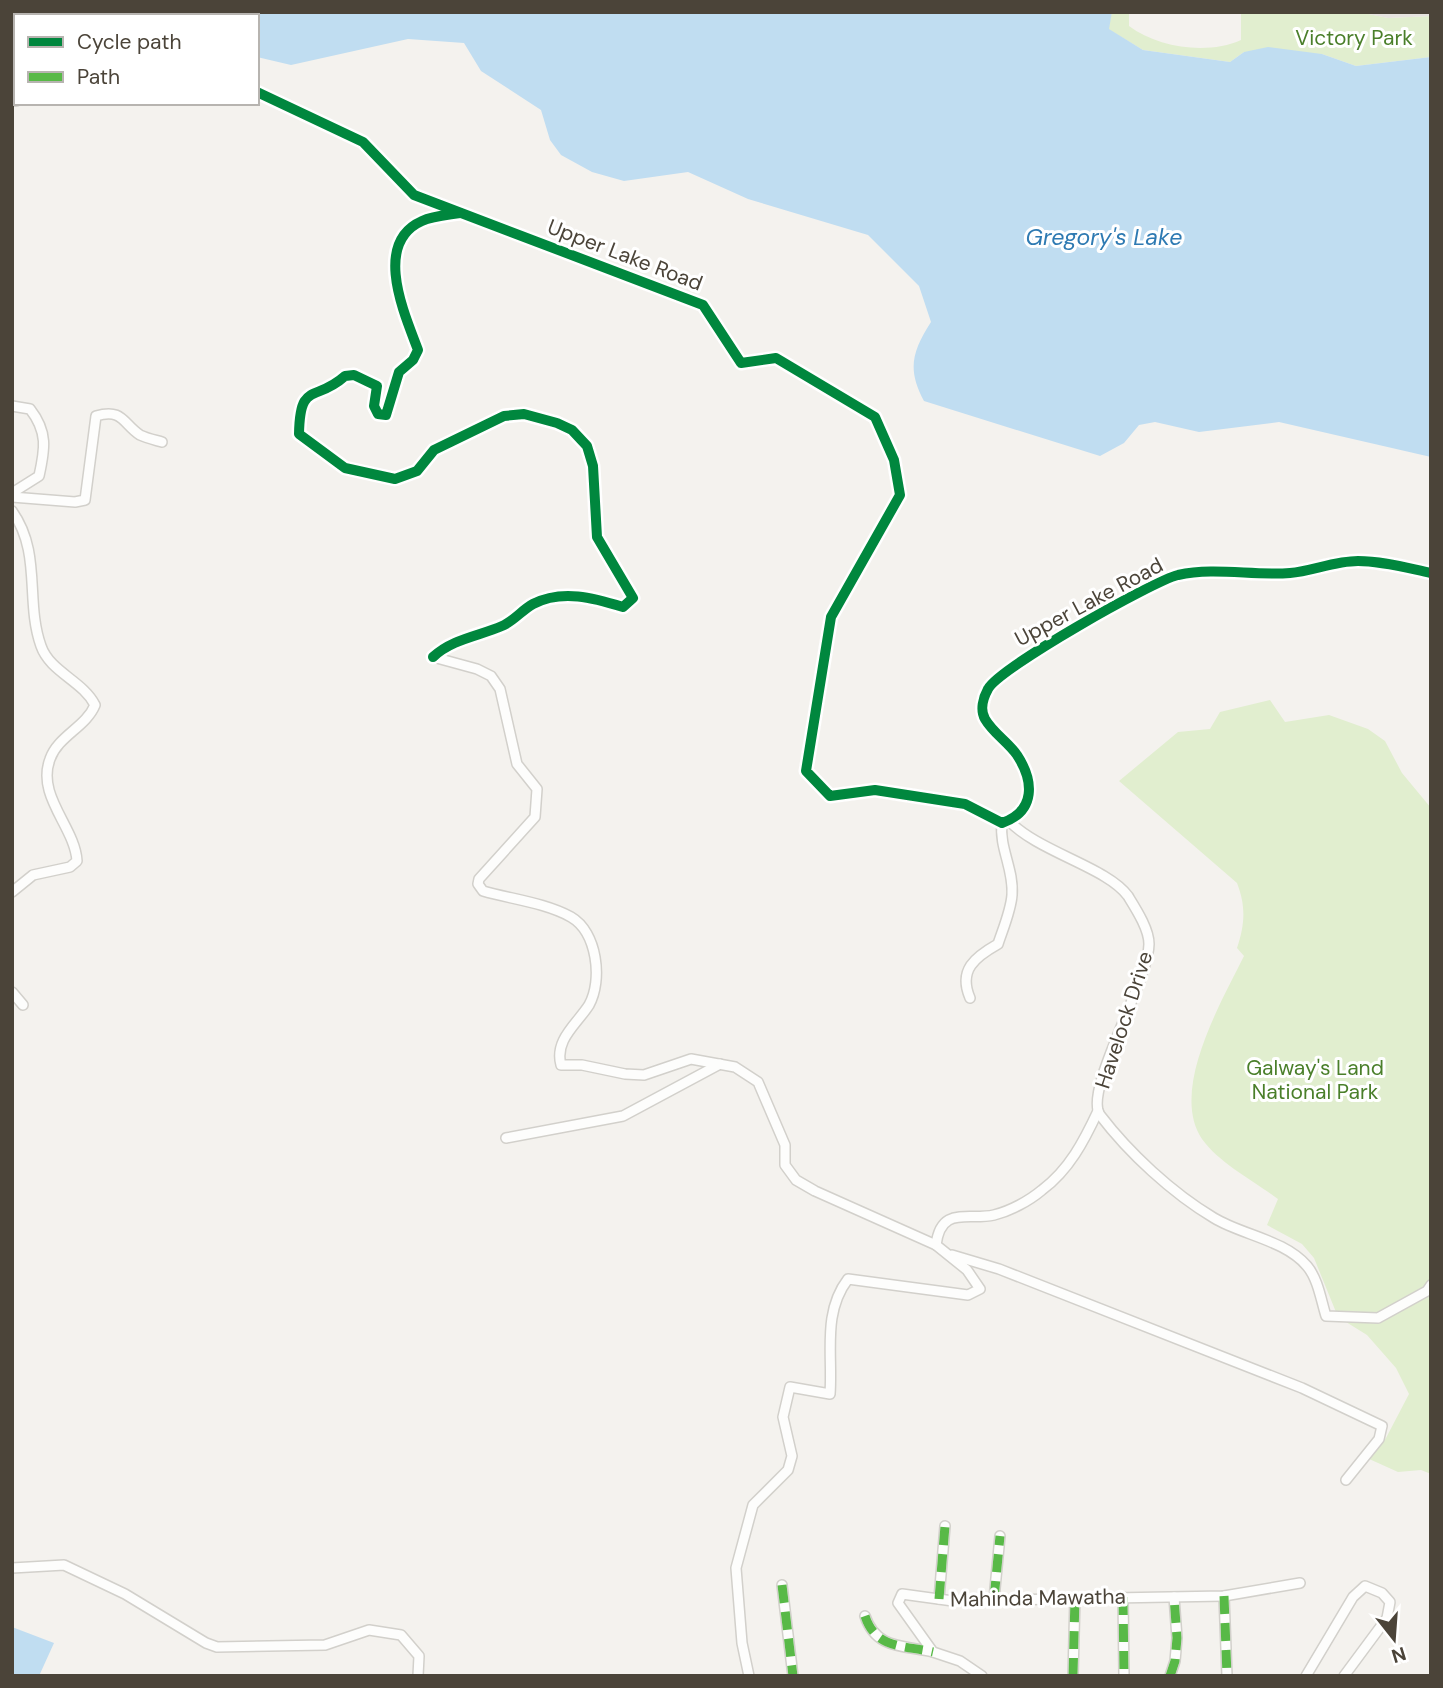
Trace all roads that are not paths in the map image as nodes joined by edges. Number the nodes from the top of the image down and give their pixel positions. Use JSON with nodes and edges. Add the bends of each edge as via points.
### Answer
{"nodes":[{"id":1,"x":12,"y":23,"type":"edge"},
{"id":2,"x":12,"y":37,"type":"edge"},
{"id":3,"x":259,"y":93,"type":"edge"},
{"id":4,"x":460,"y":213,"type":"junction"},
{"id":5,"x":12,"y":406,"type":"edge"},
{"id":6,"x":162,"y":442,"type":"dead end"},
{"id":7,"x":12,"y":495,"type":"edge"},
{"id":8,"x":12,"y":511,"type":"edge"},
{"id":9,"x":1431,"y":573,"type":"edge"},
{"id":10,"x":1005,"y":821,"type":"junction"},
{"id":11,"x":12,"y":892,"type":"edge"},
{"id":12,"x":12,"y":992,"type":"edge"},
{"id":13,"x":970,"y":998,"type":"dead end"},
{"id":14,"x":12,"y":1003,"type":"edge"},
{"id":15,"x":720,"y":1064,"type":"junction"},
{"id":16,"x":1098,"y":1111,"type":"junction"},
{"id":17,"x":506,"y":1138,"type":"dead end"},
{"id":18,"x":936,"y":1245,"type":"junction"},
{"id":19,"x":950,"y":1254,"type":"junction"},
{"id":20,"x":1431,"y":1285,"type":"edge"},
{"id":21,"x":1346,"y":1480,"type":"dead end"},
{"id":22,"x":945,"y":1526,"type":"dead end"},
{"id":23,"x":1000,"y":1536,"type":"dead end"},
{"id":24,"x":12,"y":1568,"type":"edge"},
{"id":25,"x":1300,"y":1583,"type":"dead end"},
{"id":26,"x":782,"y":1585,"type":"dead end"},
{"id":27,"x":1224,"y":1596,"type":"junction"},
{"id":28,"x":1074,"y":1597,"type":"junction"},
{"id":29,"x":1123,"y":1597,"type":"junction"},
{"id":30,"x":1174,"y":1597,"type":"junction"},
{"id":31,"x":939,"y":1599,"type":"junction"},
{"id":32,"x":994,"y":1599,"type":"junction"},
{"id":33,"x":865,"y":1616,"type":"dead end"},
{"id":34,"x":933,"y":1652,"type":"junction"},
{"id":35,"x":418,"y":1676,"type":"edge"},
{"id":36,"x":750,"y":1676,"type":"edge"},
{"id":37,"x":793,"y":1676,"type":"edge"},
{"id":38,"x":982,"y":1676,"type":"edge"},
{"id":39,"x":1073,"y":1676,"type":"edge"},
{"id":40,"x":1124,"y":1676,"type":"edge"},
{"id":41,"x":1170,"y":1676,"type":"edge"},
{"id":42,"x":1227,"y":1676,"type":"edge"},
{"id":43,"x":1306,"y":1676,"type":"edge"},
{"id":44,"x":1344,"y":1676,"type":"edge"}],
"edges":[{"from":1,"to":2,"type":"street"},
{"from":3,"to":4,"type":"street","name":"Upper Lake Road","via":[[363,142],[414,195]]},
{"from":4,"to":10,"type":"street","name":"Upper Lake Road","via":[[703,306],[741,363],[776,358],[875,417],[894,460],[900,495],[831,617],[806,771],[830,796],[876,790],[965,804]]},
{"from":4,"to":15,"type":"street","via":[[421,221],[397,247],[394,259],[402,308],[418,350],[399,372],[386,415],[378,414],[374,406],[377,386],[354,375],[345,376],[333,387],[310,393],[303,400],[299,434],[345,468],[396,479],[417,471],[434,450],[504,416],[524,414],[557,423],[572,430],[587,446],[593,466],[597,537],[633,598],[623,607],[592,597],[561,596],[534,604],[506,625],[444,647],[433,657],[491,676],[500,689],[517,764],[537,789],[535,817],[478,884],[483,891],[575,919],[594,948],[597,964],[590,1003],[567,1031],[558,1056],[561,1065],[644,1075],[691,1059]]},
{"from":5,"to":7,"type":"street","via":[[30,409],[41,424],[45,453],[39,476]]},
{"from":6,"to":7,"type":"street","via":[[139,434],[125,418],[106,413],[96,416],[85,500]]},
{"from":8,"to":11,"type":"street","via":[[28,541],[42,650],[88,691],[95,705],[50,760],[51,798],[76,850],[77,862],[33,875]]},
{"from":9,"to":10,"type":"street","name":"Upper Lake Road","via":[[1357,561],[1289,573],[1177,575],[1045,644],[1003,672],[989,687],[982,706],[985,719],[1017,755],[1030,781],[1030,798],[1023,810]]},
{"from":10,"to":13,"type":"street","via":[[1000,842],[1012,895],[998,944],[967,972],[964,983]]},
{"from":10,"to":16,"type":"street","name":"Havelock Drive","via":[[1022,835],[1117,884],[1141,920],[1149,943],[1145,966],[1103,1074]]},
{"from":12,"to":14,"type":"street","via":[[23,1005]]},
{"from":15,"to":17,"type":"street","via":[[623,1116]]},
{"from":15,"to":18,"type":"street","via":[[735,1066],[758,1082],[785,1145],[785,1165],[796,1180]]},
{"from":16,"to":18,"type":"street","via":[[1079,1149],[1042,1191],[993,1216],[954,1216],[944,1222]]},
{"from":16,"to":20,"type":"street","name":"Havelock Drive","via":[[1124,1143],[1181,1195],[1214,1219],[1291,1252],[1307,1266],[1326,1316],[1378,1318]]},
{"from":18,"to":19,"type":"street"},
{"from":19,"to":21,"type":"street","via":[[1289,1383],[1382,1426],[1379,1439]]},
{"from":19,"to":36,"type":"street","via":[[980,1289],[968,1295],[848,1279],[831,1323],[830,1394],[790,1387],[783,1417],[792,1456],[788,1470],[753,1505],[736,1568],[742,1643]]},
{"from":22,"to":31,"type":"street"},
{"from":23,"to":32,"type":"street"},
{"from":24,"to":35,"type":"street","via":[[64,1564],[217,1647],[325,1645],[369,1630],[390,1632],[408,1640],[419,1656]]},
{"from":25,"to":27,"type":"street","name":"Mahinda Mawatha"},
{"from":26,"to":37,"type":"street"},
{"from":27,"to":30,"type":"street","name":"Mahinda Mawatha"},
{"from":27,"to":42,"type":"street"},
{"from":28,"to":29,"type":"street","name":"Mahinda Mawatha"},
{"from":28,"to":32,"type":"street","name":"Mahinda Mawatha"},
{"from":28,"to":39,"type":"street"},
{"from":29,"to":30,"type":"street","name":"Mahinda Mawatha"},
{"from":29,"to":40,"type":"street"},
{"from":30,"to":41,"type":"street","via":[[1177,1638]]},
{"from":31,"to":32,"type":"street","name":"Mahinda Mawatha"},
{"from":31,"to":34,"type":"street","name":"Mahinda Mawatha","via":[[902,1594],[898,1603]]},
{"from":33,"to":34,"type":"street","via":[[871,1634],[881,1641]]},
{"from":34,"to":38,"type":"street","via":[[960,1661]]},
{"from":43,"to":44,"type":"street","via":[[1353,1597],[1365,1586],[1390,1602],[1387,1618]]}]}
